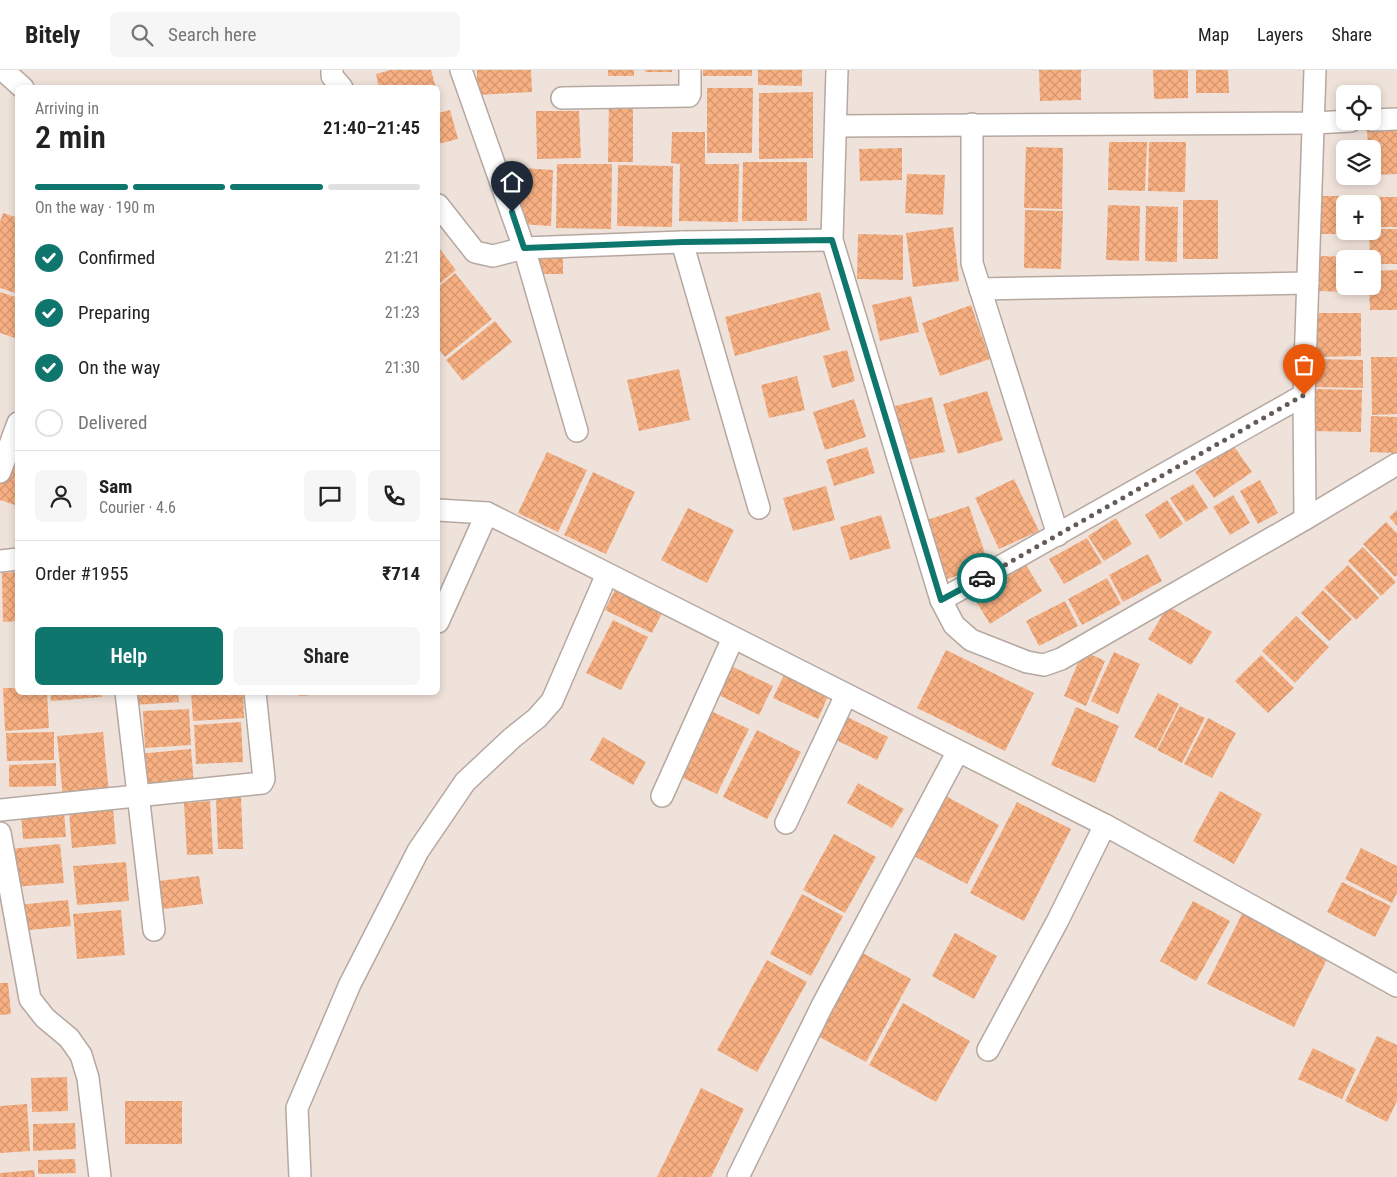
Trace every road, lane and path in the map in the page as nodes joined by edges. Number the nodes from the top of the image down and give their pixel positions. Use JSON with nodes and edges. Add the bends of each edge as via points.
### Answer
{"nodes":[{"id":1,"x":3,"y":70,"type":"edge"},
{"id":2,"x":332,"y":70,"type":"edge"},
{"id":3,"x":461,"y":70,"type":"edge"},
{"id":4,"x":690,"y":70,"type":"edge"},
{"id":5,"x":836,"y":70,"type":"edge"},
{"id":6,"x":1315,"y":70,"type":"edge"},
{"id":7,"x":20,"y":85,"type":"edge"},
{"id":8,"x":340,"y":85,"type":"edge"},
{"id":9,"x":562,"y":98,"type":"dead end"},
{"id":10,"x":1397,"y":119,"type":"edge"},
{"id":11,"x":1381,"y":120,"type":"edge"},
{"id":12,"x":1336,"y":122,"type":"edge"},
{"id":13,"x":1314,"y":123,"type":"junction"},
{"id":14,"x":972,"y":124,"type":"junction"},
{"id":15,"x":836,"y":126,"type":"junction"},
{"id":16,"x":440,"y":208,"type":"edge"},
{"id":17,"x":832,"y":240,"type":"junction"},
{"id":18,"x":682,"y":242,"type":"junction"},
{"id":19,"x":524,"y":248,"type":"junction"},
{"id":20,"x":1308,"y":283,"type":"junction"},
{"id":21,"x":980,"y":289,"type":"junction"},
{"id":22,"x":1304,"y":395,"type":"junction"},
{"id":23,"x":577,"y":431,"type":"dead end"},
{"id":24,"x":15,"y":432,"type":"edge"},
{"id":25,"x":1397,"y":464,"type":"edge"},
{"id":26,"x":0,"y":472,"type":"edge"},
{"id":27,"x":759,"y":508,"type":"dead end"},
{"id":28,"x":440,"y":510,"type":"edge"},
{"id":29,"x":487,"y":514,"type":"junction"},
{"id":30,"x":1305,"y":519,"type":"junction"},
{"id":31,"x":1058,"y":535,"type":"junction"},
{"id":32,"x":15,"y":558,"type":"edge"},
{"id":33,"x":0,"y":561,"type":"edge"},
{"id":34,"x":607,"y":574,"type":"junction"},
{"id":35,"x":941,"y":600,"type":"junction"},
{"id":36,"x":440,"y":618,"type":"edge"},
{"id":37,"x":732,"y":638,"type":"junction"},
{"id":38,"x":126,"y":695,"type":"edge"},
{"id":39,"x":255,"y":695,"type":"edge"},
{"id":40,"x":846,"y":695,"type":"junction"},
{"id":41,"x":958,"y":751,"type":"junction"},
{"id":42,"x":662,"y":796,"type":"dead end"},
{"id":43,"x":139,"y":797,"type":"junction"},
{"id":44,"x":0,"y":810,"type":"edge"},
{"id":45,"x":786,"y":823,"type":"dead end"},
{"id":46,"x":1105,"y":825,"type":"junction"},
{"id":47,"x":0,"y":833,"type":"edge"},
{"id":48,"x":154,"y":930,"type":"dead end"},
{"id":49,"x":1397,"y":986,"type":"edge"},
{"id":50,"x":988,"y":1050,"type":"dead end"},
{"id":51,"x":100,"y":1177,"type":"edge"},
{"id":52,"x":300,"y":1177,"type":"edge"},
{"id":53,"x":738,"y":1177,"type":"edge"}],
"edges":[{"from":1,"to":7,"type":"street"},
{"from":2,"to":8,"type":"street","via":[[332,76]]},
{"from":3,"to":19,"type":"street"},
{"from":4,"to":9,"type":"street","via":[[689,96]]},
{"from":5,"to":15,"type":"street"},
{"from":6,"to":13,"type":"street"},
{"from":10,"to":11,"type":"street"},
{"from":12,"to":13,"type":"street"},
{"from":13,"to":14,"type":"street"},
{"from":13,"to":20,"type":"street"},
{"from":14,"to":15,"type":"street"},
{"from":14,"to":21,"type":"street","via":[[972,263]]},
{"from":15,"to":17,"type":"street"},
{"from":16,"to":19,"type":"street","via":[[475,252],[493,256]]},
{"from":17,"to":18,"type":"street"},
{"from":17,"to":35,"type":"street"},
{"from":18,"to":19,"type":"street"},
{"from":18,"to":27,"type":"street"},
{"from":19,"to":23,"type":"street"},
{"from":20,"to":21,"type":"street"},
{"from":20,"to":22,"type":"street"},
{"from":21,"to":31,"type":"street"},
{"from":22,"to":30,"type":"street"},
{"from":22,"to":31,"type":"street"},
{"from":24,"to":26,"type":"street"},
{"from":25,"to":30,"type":"street"},
{"from":28,"to":29,"type":"street"},
{"from":29,"to":34,"type":"street"},
{"from":29,"to":36,"type":"street"},
{"from":30,"to":35,"type":"street","via":[[1061,659],[1044,665],[1027,662],[971,640],[954,624]]},
{"from":31,"to":35,"type":"street"},
{"from":32,"to":33,"type":"street"},
{"from":34,"to":37,"type":"street"},
{"from":34,"to":52,"type":"street","via":[[552,701],[465,782],[418,851],[350,984],[297,1108]]},
{"from":37,"to":40,"type":"street"},
{"from":37,"to":42,"type":"street"},
{"from":38,"to":43,"type":"street"},
{"from":39,"to":43,"type":"street","via":[[262,783]]},
{"from":40,"to":41,"type":"street"},
{"from":40,"to":45,"type":"street"},
{"from":41,"to":46,"type":"street"},
{"from":41,"to":53,"type":"street","via":[[822,1006]]},
{"from":43,"to":44,"type":"street"},
{"from":43,"to":48,"type":"street"},
{"from":46,"to":49,"type":"street"},
{"from":46,"to":50,"type":"street"},
{"from":47,"to":51,"type":"street","via":[[30,999],[45,1018],[69,1038],[81,1055],[88,1078]]}]}
